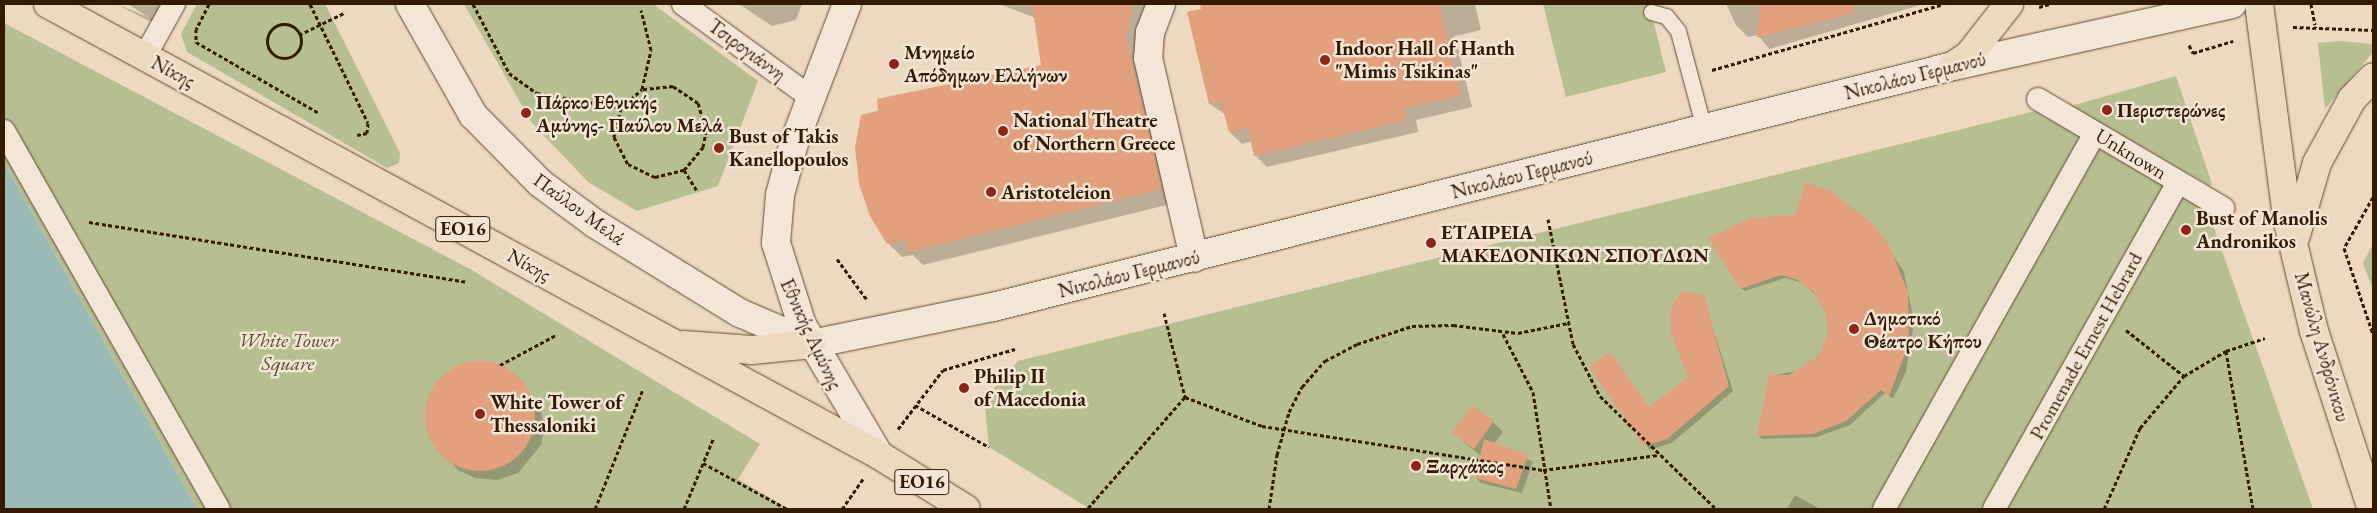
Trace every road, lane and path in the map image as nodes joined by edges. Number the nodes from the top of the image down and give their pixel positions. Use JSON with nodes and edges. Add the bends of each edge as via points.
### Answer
{"nodes":[{"id":1,"x":48,"y":4,"type":"edge"},
{"id":2,"x":174,"y":4,"type":"edge"},
{"id":3,"x":209,"y":4,"type":"edge"},
{"id":4,"x":310,"y":4,"type":"edge"},
{"id":5,"x":410,"y":4,"type":"edge"},
{"id":6,"x":473,"y":4,"type":"edge"},
{"id":7,"x":683,"y":4,"type":"edge"},
{"id":8,"x":847,"y":4,"type":"edge"},
{"id":9,"x":1161,"y":4,"type":"edge"},
{"id":10,"x":1944,"y":4,"type":"edge"},
{"id":11,"x":2009,"y":4,"type":"edge"},
{"id":12,"x":2232,"y":4,"type":"edge"},
{"id":13,"x":2259,"y":4,"type":"edge"},
{"id":14,"x":2311,"y":4,"type":"edge"},
{"id":15,"x":641,"y":10,"type":"dead end"},
{"id":16,"x":346,"y":12,"type":"dead end"},
{"id":17,"x":1651,"y":12,"type":"dead end"},
{"id":18,"x":320,"y":25,"type":"junction"},
{"id":19,"x":2373,"y":30,"type":"edge"},
{"id":20,"x":2263,"y":32,"type":"junction"},
{"id":21,"x":299,"y":35,"type":"junction"},
{"id":22,"x":2192,"y":53,"type":"dead end"},
{"id":23,"x":145,"y":56,"type":"junction"},
{"id":24,"x":1953,"y":66,"type":"junction"},
{"id":25,"x":1689,"y":76,"type":"junction"},
{"id":26,"x":2373,"y":77,"type":"edge"},
{"id":27,"x":642,"y":89,"type":"junction"},
{"id":28,"x":810,"y":97,"type":"junction"},
{"id":29,"x":2038,"y":99,"type":"dead end"},
{"id":30,"x":620,"y":108,"type":"junction"},
{"id":31,"x":321,"y":115,"type":"dead end"},
{"id":32,"x":1704,"y":129,"type":"junction"},
{"id":33,"x":4,"y":132,"type":"edge"},
{"id":34,"x":2095,"y":133,"type":"junction"},
{"id":35,"x":354,"y":134,"type":"dead end"},
{"id":36,"x":684,"y":170,"type":"junction"},
{"id":37,"x":2178,"y":182,"type":"junction"},
{"id":38,"x":698,"y":192,"type":"dead end"},
{"id":39,"x":2373,"y":198,"type":"edge"},
{"id":40,"x":2223,"y":208,"type":"dead end"},
{"id":41,"x":52,"y":215,"type":"junction"},
{"id":42,"x":1548,"y":219,"type":"dead end"},
{"id":43,"x":2295,"y":254,"type":"junction"},
{"id":44,"x":1194,"y":258,"type":"junction"},
{"id":45,"x":837,"y":259,"type":"dead end"},
{"id":46,"x":466,"y":282,"type":"dead end"},
{"id":47,"x":872,"y":308,"type":"dead end"},
{"id":48,"x":2105,"y":312,"type":"junction"},
{"id":49,"x":1164,"y":314,"type":"dead end"},
{"id":50,"x":1568,"y":323,"type":"junction"},
{"id":51,"x":1503,"y":333,"type":"junction"},
{"id":52,"x":2373,"y":334,"type":"edge"},
{"id":53,"x":556,"y":335,"type":"dead end"},
{"id":54,"x":2265,"y":338,"type":"dead end"},
{"id":55,"x":671,"y":342,"type":"junction"},
{"id":56,"x":812,"y":344,"type":"junction"},
{"id":57,"x":1015,"y":349,"type":"dead end"},
{"id":58,"x":2226,"y":351,"type":"junction"},
{"id":59,"x":500,"y":365,"type":"dead end"},
{"id":60,"x":2184,"y":376,"type":"junction"},
{"id":61,"x":643,"y":389,"type":"dead end"},
{"id":62,"x":1185,"y":397,"type":"junction"},
{"id":63,"x":1283,"y":430,"type":"junction"},
{"id":64,"x":714,"y":437,"type":"dead end"},
{"id":65,"x":989,"y":447,"type":"dead end"},
{"id":66,"x":879,"y":455,"type":"junction"},
{"id":67,"x":1658,"y":455,"type":"junction"},
{"id":68,"x":703,"y":463,"type":"junction"},
{"id":69,"x":1543,"y":470,"type":"junction"},
{"id":70,"x":1088,"y":508,"type":"dead end"},
{"id":71,"x":219,"y":509,"type":"edge"},
{"id":72,"x":595,"y":509,"type":"edge"},
{"id":73,"x":684,"y":509,"type":"edge"},
{"id":74,"x":787,"y":509,"type":"edge"},
{"id":75,"x":966,"y":509,"type":"edge"},
{"id":76,"x":1269,"y":509,"type":"edge"},
{"id":77,"x":1551,"y":509,"type":"edge"},
{"id":78,"x":1716,"y":509,"type":"edge"},
{"id":79,"x":1884,"y":509,"type":"edge"},
{"id":80,"x":1994,"y":509,"type":"edge"},
{"id":81,"x":2104,"y":509,"type":"edge"},
{"id":82,"x":2253,"y":509,"type":"edge"},
{"id":83,"x":2372,"y":509,"type":"edge"}],
"edges":[{"from":1,"to":23,"type":"main road","name":"Νίκης","number":"ΕΟ16"},
{"from":2,"to":23,"type":"street"},
{"from":3,"to":31,"type":"path","via":[[196,29],[196,42]]},
{"from":4,"to":18,"type":"path"},
{"from":5,"to":56,"type":"main road","name":"Παύλου Μελά","via":[[473,115],[540,183],[731,308],[779,334]]},
{"from":6,"to":30,"type":"path","via":[[509,73],[538,93]]},
{"from":7,"to":28,"type":"street","name":"Τσιρογιάννη"},
{"from":8,"to":28,"type":"main road","name":"Εθνικής Αμύνης"},
{"from":9,"to":44,"type":"main road","via":[[1150,32],[1148,58]]},
{"from":10,"to":25,"type":"path"},
{"from":11,"to":24,"type":"main road","via":[[1969,55]]},
{"from":12,"to":24,"type":"main road","name":"Νικολάου Γερμανού"},
{"from":13,"to":20,"type":"main road","name":"Μανώλη Ανδρόνικου"},
{"from":14,"to":19,"type":"path","via":[[2314,25]]},
{"from":15,"to":27,"type":"path","via":[[651,50]]},
{"from":16,"to":18,"type":"path"},
{"from":17,"to":25,"type":"lane","via":[[1666,16],[1678,31]]},
{"from":18,"to":21,"type":"path"},
{"from":18,"to":35,"type":"path","via":[[368,123],[367,133]]},
{"from":20,"to":22,"type":"path"},
{"from":20,"to":43,"type":"main road","name":"Μανώλη Ανδρόνικου"},
{"from":21,"to":21,"type":"path","via":[[293,26],[278,25],[267,36],[268,47],[278,57],[292,56],[299,49]]},
{"from":23,"to":55,"type":"main road","name":"Νίκης","number":"ΕΟ16"},
{"from":24,"to":32,"type":"main road","name":"Νικολάου Γερμανού"},
{"from":25,"to":32,"type":"lane"},
{"from":26,"to":43,"type":"main road","via":[[2352,99],[2311,175],[2298,218]]},
{"from":27,"to":30,"type":"path"},
{"from":27,"to":36,"type":"path","via":[[673,86],[698,103],[704,117],[705,140],[696,160]]},
{"from":28,"to":56,"type":"main road","name":"Εθνικής Αμύνης","via":[[786,171],[775,227],[782,274]]},
{"from":29,"to":34,"type":"street","name":"Unknown"},
{"from":30,"to":36,"type":"path","via":[[614,137],[628,164],[655,177]]},
{"from":32,"to":44,"type":"main road","name":"Νικολάου Γερμανού"},
{"from":33,"to":41,"type":"street"},
{"from":34,"to":37,"type":"street","name":"Unknown"},
{"from":34,"to":79,"type":"street"},
{"from":36,"to":38,"type":"path"},
{"from":37,"to":40,"type":"street","name":"Unknown"},
{"from":37,"to":48,"type":"street","name":"Promenade Ernest Hebrard"},
{"from":39,"to":52,"type":"path","via":[[2344,248]]},
{"from":41,"to":46,"type":"path"},
{"from":41,"to":71,"type":"street"},
{"from":42,"to":50,"type":"path"},
{"from":43,"to":83,"type":"main road","name":"Μανώλη Ανδρόνικου","via":[[2314,331]]},
{"from":44,"to":56,"type":"main road","name":"Νικολάου Γερμανού"},
{"from":45,"to":47,"type":"path"},
{"from":48,"to":60,"type":"path"},
{"from":48,"to":80,"type":"street","name":"Promenade Ernest Hebrard"},
{"from":49,"to":62,"type":"path"},
{"from":50,"to":51,"type":"path"},
{"from":50,"to":67,"type":"path","via":[[1600,396]]},
{"from":51,"to":63,"type":"path","via":[[1428,324],[1357,344],[1312,373],[1293,403]]},
{"from":51,"to":69,"type":"path","via":[[1533,392]]},
{"from":53,"to":59,"type":"path"},
{"from":54,"to":58,"type":"path"},
{"from":55,"to":56,"type":"main road","via":[[737,349]]},
{"from":55,"to":66,"type":"main road","name":"Νίκης","number":"ΕΟ16"},
{"from":56,"to":66,"type":"main road","name":"Εθνικής Αμύνης"},
{"from":57,"to":65,"type":"path","via":[[943,370],[915,405]]},
{"from":58,"to":60,"type":"path"},
{"from":58,"to":82,"type":"path"},
{"from":60,"to":81,"type":"path","via":[[2140,428]]},
{"from":61,"to":72,"type":"path"},
{"from":62,"to":63,"type":"path","via":[[1226,415]]},
{"from":62,"to":70,"type":"path"},
{"from":63,"to":69,"type":"path"},
{"from":63,"to":76,"type":"path"},
{"from":64,"to":68,"type":"path"},
{"from":66,"to":75,"type":"main road","number":"ΕΟ16"},
{"from":67,"to":69,"type":"path"},
{"from":67,"to":78,"type":"path"},
{"from":68,"to":73,"type":"path"},
{"from":68,"to":74,"type":"path"},
{"from":69,"to":77,"type":"path"}]}
